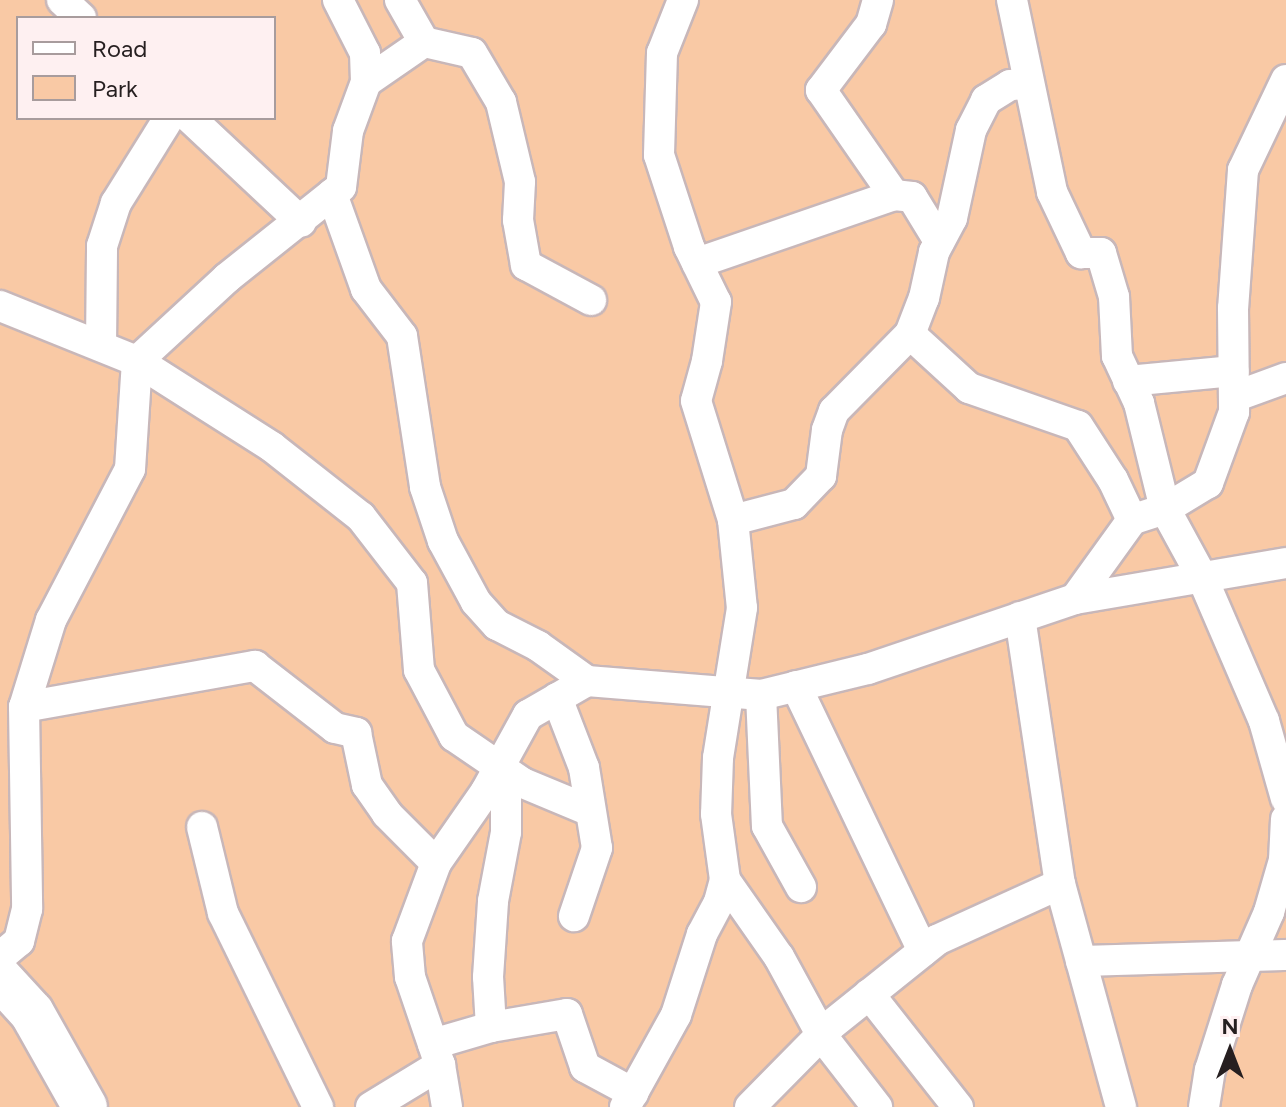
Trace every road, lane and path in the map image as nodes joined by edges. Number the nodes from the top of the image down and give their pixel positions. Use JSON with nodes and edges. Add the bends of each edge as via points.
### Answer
{"nodes":[{"id":1,"x":62,"y":0,"type":"edge"},
{"id":2,"x":338,"y":0,"type":"edge"},
{"id":3,"x":400,"y":0,"type":"edge"},
{"id":4,"x":683,"y":0,"type":"edge"},
{"id":5,"x":878,"y":0,"type":"edge"},
{"id":6,"x":1012,"y":0,"type":"edge"},
{"id":7,"x":79,"y":16,"type":"edge"},
{"id":8,"x":424,"y":42,"type":"junction"},
{"id":9,"x":1286,"y":80,"type":"edge"},
{"id":10,"x":366,"y":82,"type":"junction"},
{"id":11,"x":1028,"y":84,"type":"junction"},
{"id":12,"x":168,"y":120,"type":"edge"},
{"id":13,"x":192,"y":120,"type":"edge"},
{"id":14,"x":332,"y":194,"type":"junction"},
{"id":15,"x":894,"y":195,"type":"junction"},
{"id":16,"x":301,"y":222,"type":"junction"},
{"id":17,"x":939,"y":241,"type":"junction"},
{"id":18,"x":697,"y":263,"type":"junction"},
{"id":19,"x":591,"y":300,"type":"dead end"},
{"id":20,"x":0,"y":306,"type":"edge"},
{"id":21,"x":910,"y":334,"type":"junction"},
{"id":22,"x":101,"y":346,"type":"junction"},
{"id":23,"x":137,"y":361,"type":"junction"},
{"id":24,"x":1286,"y":378,"type":"edge"},
{"id":25,"x":1128,"y":381,"type":"junction"},
{"id":26,"x":1234,"y":384,"type":"junction"},
{"id":27,"x":1165,"y":509,"type":"junction"},
{"id":28,"x":733,"y":520,"type":"junction"},
{"id":29,"x":1132,"y":520,"type":"junction"},
{"id":30,"x":1286,"y":563,"type":"edge"},
{"id":31,"x":1202,"y":577,"type":"junction"},
{"id":32,"x":1075,"y":599,"type":"junction"},
{"id":33,"x":1020,"y":617,"type":"junction"},
{"id":34,"x":587,"y":681,"type":"junction"},
{"id":35,"x":796,"y":686,"type":"junction"},
{"id":36,"x":727,"y":692,"type":"junction"},
{"id":37,"x":761,"y":695,"type":"junction"},
{"id":38,"x":557,"y":698,"type":"junction"},
{"id":39,"x":24,"y":707,"type":"junction"},
{"id":40,"x":12,"y":744,"type":"edge"},
{"id":41,"x":503,"y":769,"type":"junction"},
{"id":42,"x":1286,"y":799,"type":"edge"},
{"id":43,"x":588,"y":810,"type":"junction"},
{"id":44,"x":1286,"y":819,"type":"edge"},
{"id":45,"x":202,"y":827,"type":"dead end"},
{"id":46,"x":436,"y":863,"type":"junction"},
{"id":47,"x":725,"y":880,"type":"junction"},
{"id":48,"x":1060,"y":884,"type":"junction"},
{"id":49,"x":801,"y":887,"type":"dead end"},
{"id":50,"x":574,"y":916,"type":"dead end"},
{"id":51,"x":923,"y":951,"type":"junction"},
{"id":52,"x":1250,"y":955,"type":"junction"},
{"id":53,"x":1286,"y":955,"type":"edge"},
{"id":54,"x":0,"y":957,"type":"edge"},
{"id":55,"x":1081,"y":961,"type":"junction"},
{"id":56,"x":0,"y":978,"type":"edge"},
{"id":57,"x":869,"y":994,"type":"junction"},
{"id":58,"x":491,"y":1027,"type":"junction"},
{"id":59,"x":822,"y":1036,"type":"junction"},
{"id":60,"x":436,"y":1055,"type":"junction"},
{"id":61,"x":629,"y":1100,"type":"edge"},
{"id":62,"x":85,"y":1107,"type":"edge"},
{"id":63,"x":318,"y":1107,"type":"edge"},
{"id":64,"x":371,"y":1107,"type":"edge"},
{"id":65,"x":447,"y":1107,"type":"edge"},
{"id":66,"x":750,"y":1107,"type":"edge"},
{"id":67,"x":877,"y":1107,"type":"edge"},
{"id":68,"x":958,"y":1107,"type":"edge"},
{"id":69,"x":1121,"y":1107,"type":"edge"},
{"id":70,"x":1204,"y":1107,"type":"edge"}],
"edges":[{"from":1,"to":7,"type":"street"},
{"from":2,"to":10,"type":"street","via":[[365,53]]},
{"from":3,"to":8,"type":"street"},
{"from":4,"to":18,"type":"street","via":[[662,53],[659,155]]},
{"from":5,"to":15,"type":"street","via":[[871,24],[821,90]]},
{"from":6,"to":11,"type":"street"},
{"from":8,"to":10,"type":"street"},
{"from":8,"to":19,"type":"street","via":[[472,53],[501,102],[520,182],[518,220],[526,265]]},
{"from":9,"to":26,"type":"street","via":[[1243,170],[1233,308]]},
{"from":10,"to":14,"type":"street","via":[[348,131],[341,187]]},
{"from":11,"to":17,"type":"street","via":[[1010,85],[986,100],[971,130],[952,218]]},
{"from":11,"to":25,"type":"street","via":[[1052,192],[1081,253],[1101,253],[1114,297],[1117,356]]},
{"from":12,"to":22,"type":"street","via":[[116,203],[102,246]]},
{"from":13,"to":16,"type":"street"},
{"from":14,"to":16,"type":"street"},
{"from":14,"to":34,"type":"street","via":[[366,289],[402,336],[425,487],[443,541],[476,602],[497,625]]},
{"from":15,"to":17,"type":"street","via":[[912,197]]},
{"from":15,"to":18,"type":"street"},
{"from":16,"to":23,"type":"street","via":[[227,278]]},
{"from":17,"to":21,"type":"street"},
{"from":18,"to":28,"type":"street","via":[[716,302],[696,401]]},
{"from":20,"to":22,"type":"street"},
{"from":21,"to":28,"type":"street","via":[[834,411],[821,476],[794,504]]},
{"from":21,"to":29,"type":"street","via":[[969,388],[1078,426]]},
{"from":22,"to":23,"type":"street"},
{"from":23,"to":39,"type":"street","via":[[130,469],[51,620]]},
{"from":23,"to":41,"type":"street","via":[[272,447],[361,517],[412,583],[419,670],[431,699],[454,736]]},
{"from":24,"to":26,"type":"street"},
{"from":25,"to":26,"type":"street"},
{"from":25,"to":27,"type":"street","via":[[1139,403]]},
{"from":26,"to":27,"type":"street","via":[[1234,412],[1208,483]]},
{"from":27,"to":29,"type":"street"},
{"from":27,"to":31,"type":"street"},
{"from":28,"to":36,"type":"street","via":[[742,608]]},
{"from":29,"to":32,"type":"street"},
{"from":30,"to":31,"type":"street"},
{"from":31,"to":32,"type":"street"},
{"from":31,"to":42,"type":"street","via":[[1264,721]]},
{"from":32,"to":33,"type":"street"},
{"from":33,"to":35,"type":"street","via":[[868,669]]},
{"from":33,"to":48,"type":"street"},
{"from":34,"to":36,"type":"street"},
{"from":34,"to":38,"type":"street"},
{"from":35,"to":37,"type":"street"},
{"from":35,"to":51,"type":"street"},
{"from":36,"to":37,"type":"street"},
{"from":36,"to":47,"type":"street","via":[[716,814]]},
{"from":37,"to":49,"type":"street","via":[[767,826]]},
{"from":38,"to":41,"type":"street","via":[[528,715]]},
{"from":38,"to":43,"type":"street","via":[[584,768]]},
{"from":39,"to":40,"type":"street"},
{"from":39,"to":46,"type":"street","via":[[255,666],[335,728],[356,733],[367,785],[387,814]]},
{"from":40,"to":54,"type":"street","via":[[27,909],[19,941]]},
{"from":41,"to":43,"type":"street"},
{"from":41,"to":46,"type":"street"},
{"from":41,"to":58,"type":"street","via":[[506,832],[493,901]]},
{"from":43,"to":50,"type":"street","via":[[597,848]]},
{"from":44,"to":52,"type":"street","via":[[1284,860]]},
{"from":45,"to":63,"type":"street","via":[[223,913]]},
{"from":46,"to":60,"type":"street","via":[[407,941],[410,977]]},
{"from":47,"to":59,"type":"street","via":[[779,957]]},
{"from":47,"to":61,"type":"street","via":[[676,1015]]},
{"from":48,"to":51,"type":"street"},
{"from":48,"to":55,"type":"street"},
{"from":51,"to":57,"type":"street"},
{"from":52,"to":53,"type":"street"},
{"from":52,"to":55,"type":"street"},
{"from":52,"to":70,"type":"street","via":[[1210,1070]]},
{"from":55,"to":69,"type":"street"},
{"from":56,"to":62,"type":"main road","via":[[32,1013]]},
{"from":57,"to":59,"type":"street"},
{"from":57,"to":68,"type":"street"},
{"from":58,"to":60,"type":"street"},
{"from":58,"to":61,"type":"street","via":[[567,1014],[585,1067]]},
{"from":59,"to":66,"type":"street"},
{"from":59,"to":67,"type":"street"},
{"from":60,"to":64,"type":"street"},
{"from":60,"to":65,"type":"street"}]}
